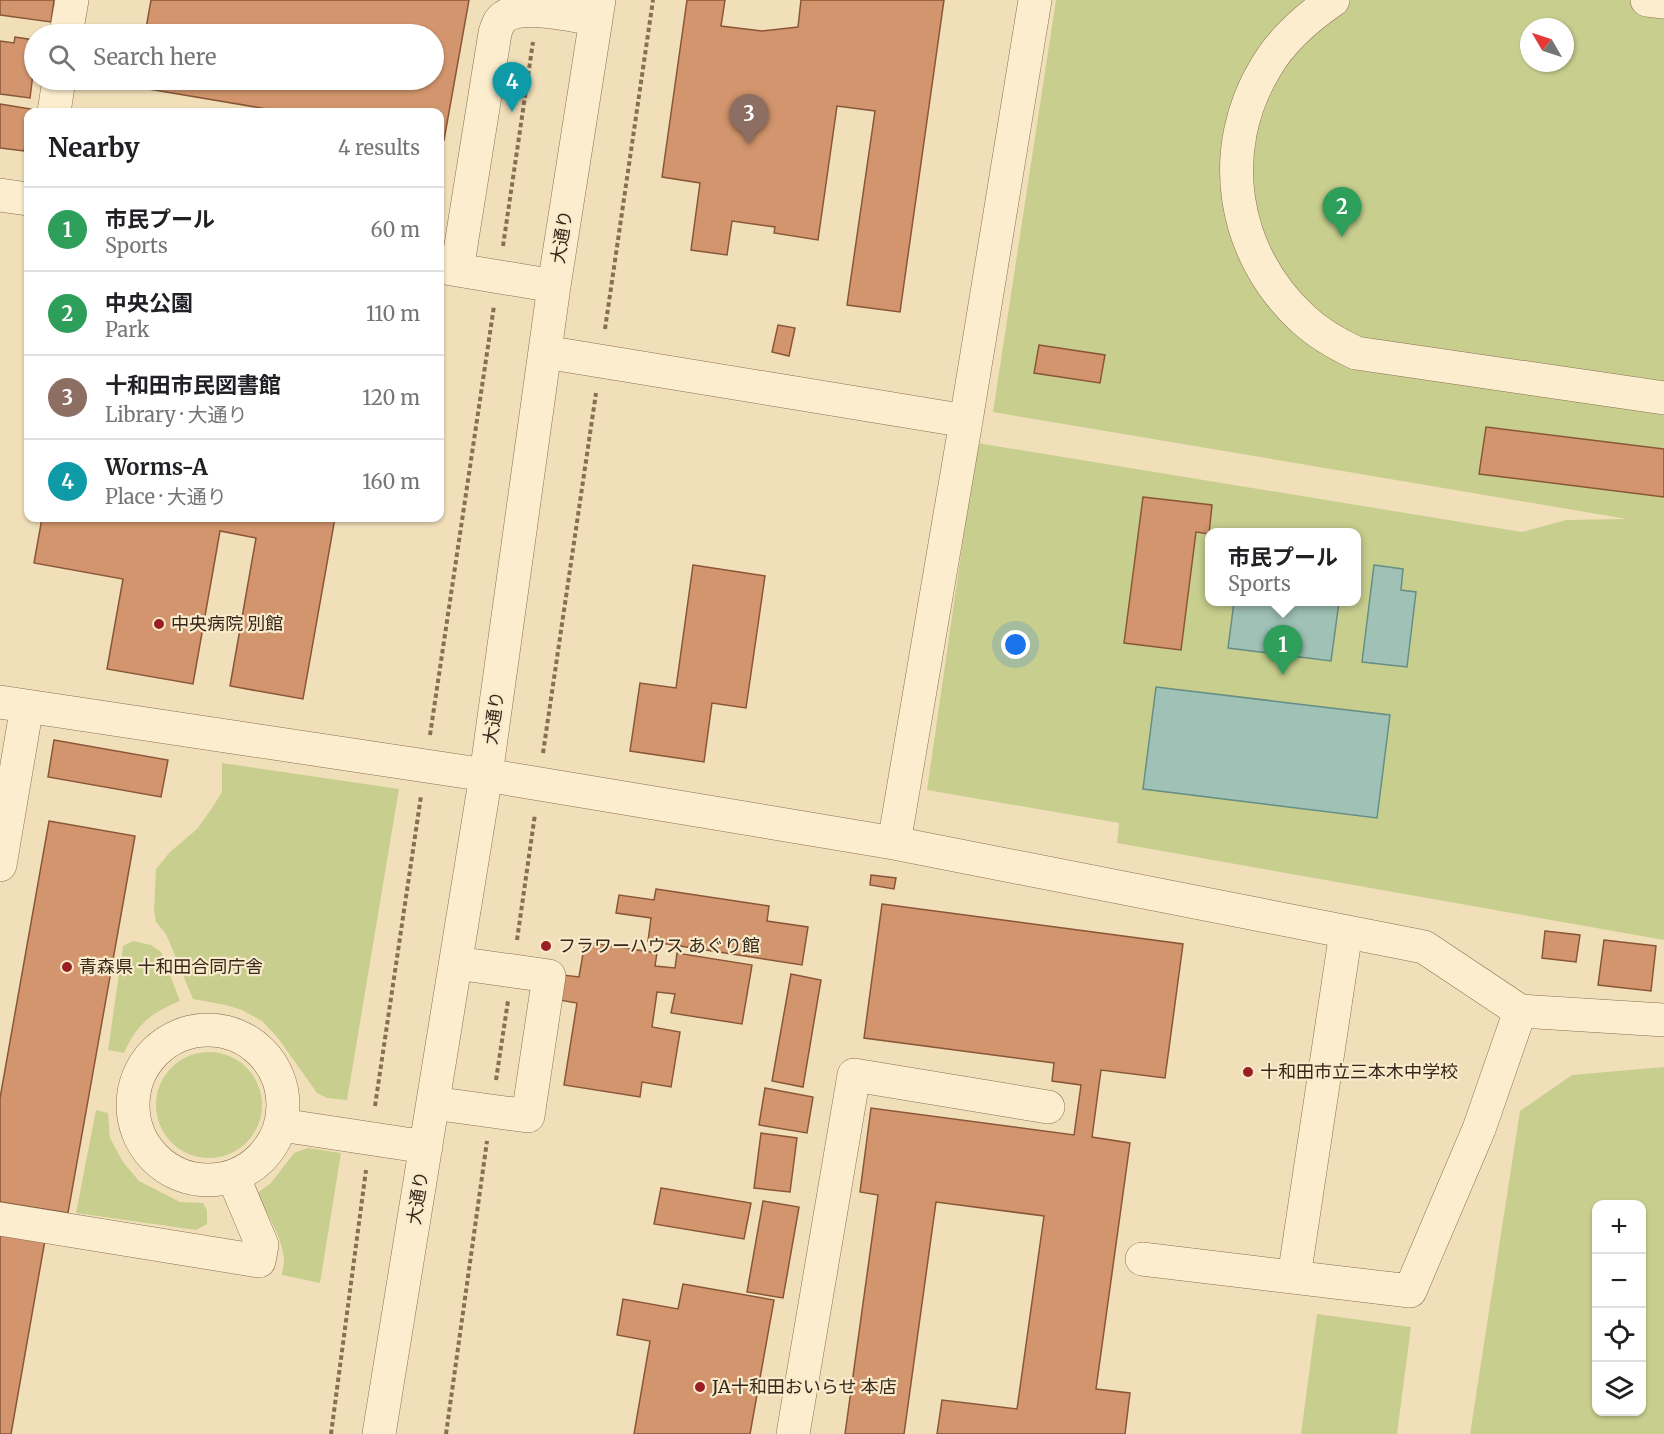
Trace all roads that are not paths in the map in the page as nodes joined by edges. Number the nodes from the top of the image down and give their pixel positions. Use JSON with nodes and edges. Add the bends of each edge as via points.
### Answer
{"nodes":[{"id":1,"x":72,"y":0,"type":"edge"},
{"id":2,"x":1035,"y":0,"type":"edge"},
{"id":3,"x":1333,"y":0,"type":"edge"},
{"id":4,"x":1647,"y":0,"type":"edge"},
{"id":5,"x":1664,"y":2,"type":"edge"},
{"id":6,"x":598,"y":10,"type":"edge"},
{"id":7,"x":68,"y":24,"type":"edge"},
{"id":8,"x":57,"y":90,"type":"edge"},
{"id":9,"x":55,"y":108,"type":"edge"},
{"id":10,"x":0,"y":195,"type":"edge"},
{"id":11,"x":24,"y":198,"type":"edge"},
{"id":12,"x":448,"y":268,"type":"edge"},
{"id":13,"x":554,"y":286,"type":"junction"},
{"id":14,"x":545,"y":352,"type":"junction"},
{"id":15,"x":1664,"y":398,"type":"edge"},
{"id":16,"x":966,"y":422,"type":"junction"},
{"id":17,"x":13,"y":704,"type":"edge"},
{"id":18,"x":486,"y":775,"type":"junction"},
{"id":19,"x":894,"y":843,"type":"junction"},
{"id":20,"x":0,"y":865,"type":"edge"},
{"id":21,"x":1346,"y":932,"type":"junction"},
{"id":22,"x":456,"y":963,"type":"junction"},
{"id":23,"x":1520,"y":1011,"type":"junction"},
{"id":24,"x":1664,"y":1020,"type":"edge"},
{"id":25,"x":433,"y":1103,"type":"junction"},
{"id":26,"x":1048,"y":1107,"type":"dead end"},
{"id":27,"x":281,"y":1125,"type":"junction"},
{"id":28,"x":426,"y":1147,"type":"junction"},
{"id":29,"x":232,"y":1176,"type":"junction"},
{"id":30,"x":0,"y":1219,"type":"edge"},
{"id":31,"x":1142,"y":1259,"type":"dead end"},
{"id":32,"x":1294,"y":1277,"type":"junction"},
{"id":33,"x":379,"y":1434,"type":"edge"},
{"id":34,"x":793,"y":1434,"type":"edge"}],
"edges":[{"from":1,"to":7,"type":"street"},
{"from":2,"to":16,"type":"street"},
{"from":3,"to":15,"type":"street","via":[[1307,19],[1266,66],[1242,123],[1237,154],[1241,216],[1250,246],[1282,298],[1304,321],[1356,353]]},
{"from":4,"to":5,"type":"street"},
{"from":6,"to":12,"type":"street","via":[[516,11],[501,18]]},
{"from":6,"to":13,"type":"street","name":"大通り"},
{"from":8,"to":9,"type":"street"},
{"from":10,"to":11,"type":"street"},
{"from":12,"to":13,"type":"street"},
{"from":13,"to":14,"type":"street","name":"大通り"},
{"from":14,"to":16,"type":"street"},
{"from":14,"to":18,"type":"street","name":"大通り"},
{"from":16,"to":19,"type":"street"},
{"from":17,"to":18,"type":"street"},
{"from":17,"to":20,"type":"street"},
{"from":18,"to":19,"type":"street"},
{"from":18,"to":22,"type":"street","name":"大通り"},
{"from":19,"to":21,"type":"street"},
{"from":21,"to":23,"type":"street","via":[[1424,947]]},
{"from":21,"to":32,"type":"street"},
{"from":22,"to":25,"type":"street","name":"大通り"},
{"from":22,"to":25,"type":"street","via":[[549,976],[528,1116]]},
{"from":23,"to":24,"type":"street"},
{"from":23,"to":32,"type":"street","via":[[1479,1129],[1410,1291]]},
{"from":25,"to":28,"type":"street","name":"大通り"},
{"from":26,"to":34,"type":"street","via":[[854,1075]]},
{"from":27,"to":28,"type":"street"},
{"from":27,"to":29,"type":"street","via":[[263,1156]]},
{"from":27,"to":29,"type":"street","via":[[282,1098],[275,1072],[253,1044],[228,1033],[201,1030],[167,1042],[153,1054],[136,1085],[133,1103],[141,1138],[164,1166],[180,1174],[197,1179]]},
{"from":28,"to":33,"type":"street","name":"大通り"},
{"from":29,"to":30,"type":"street","via":[[262,1245],[260,1261]]},
{"from":31,"to":32,"type":"street"}]}
